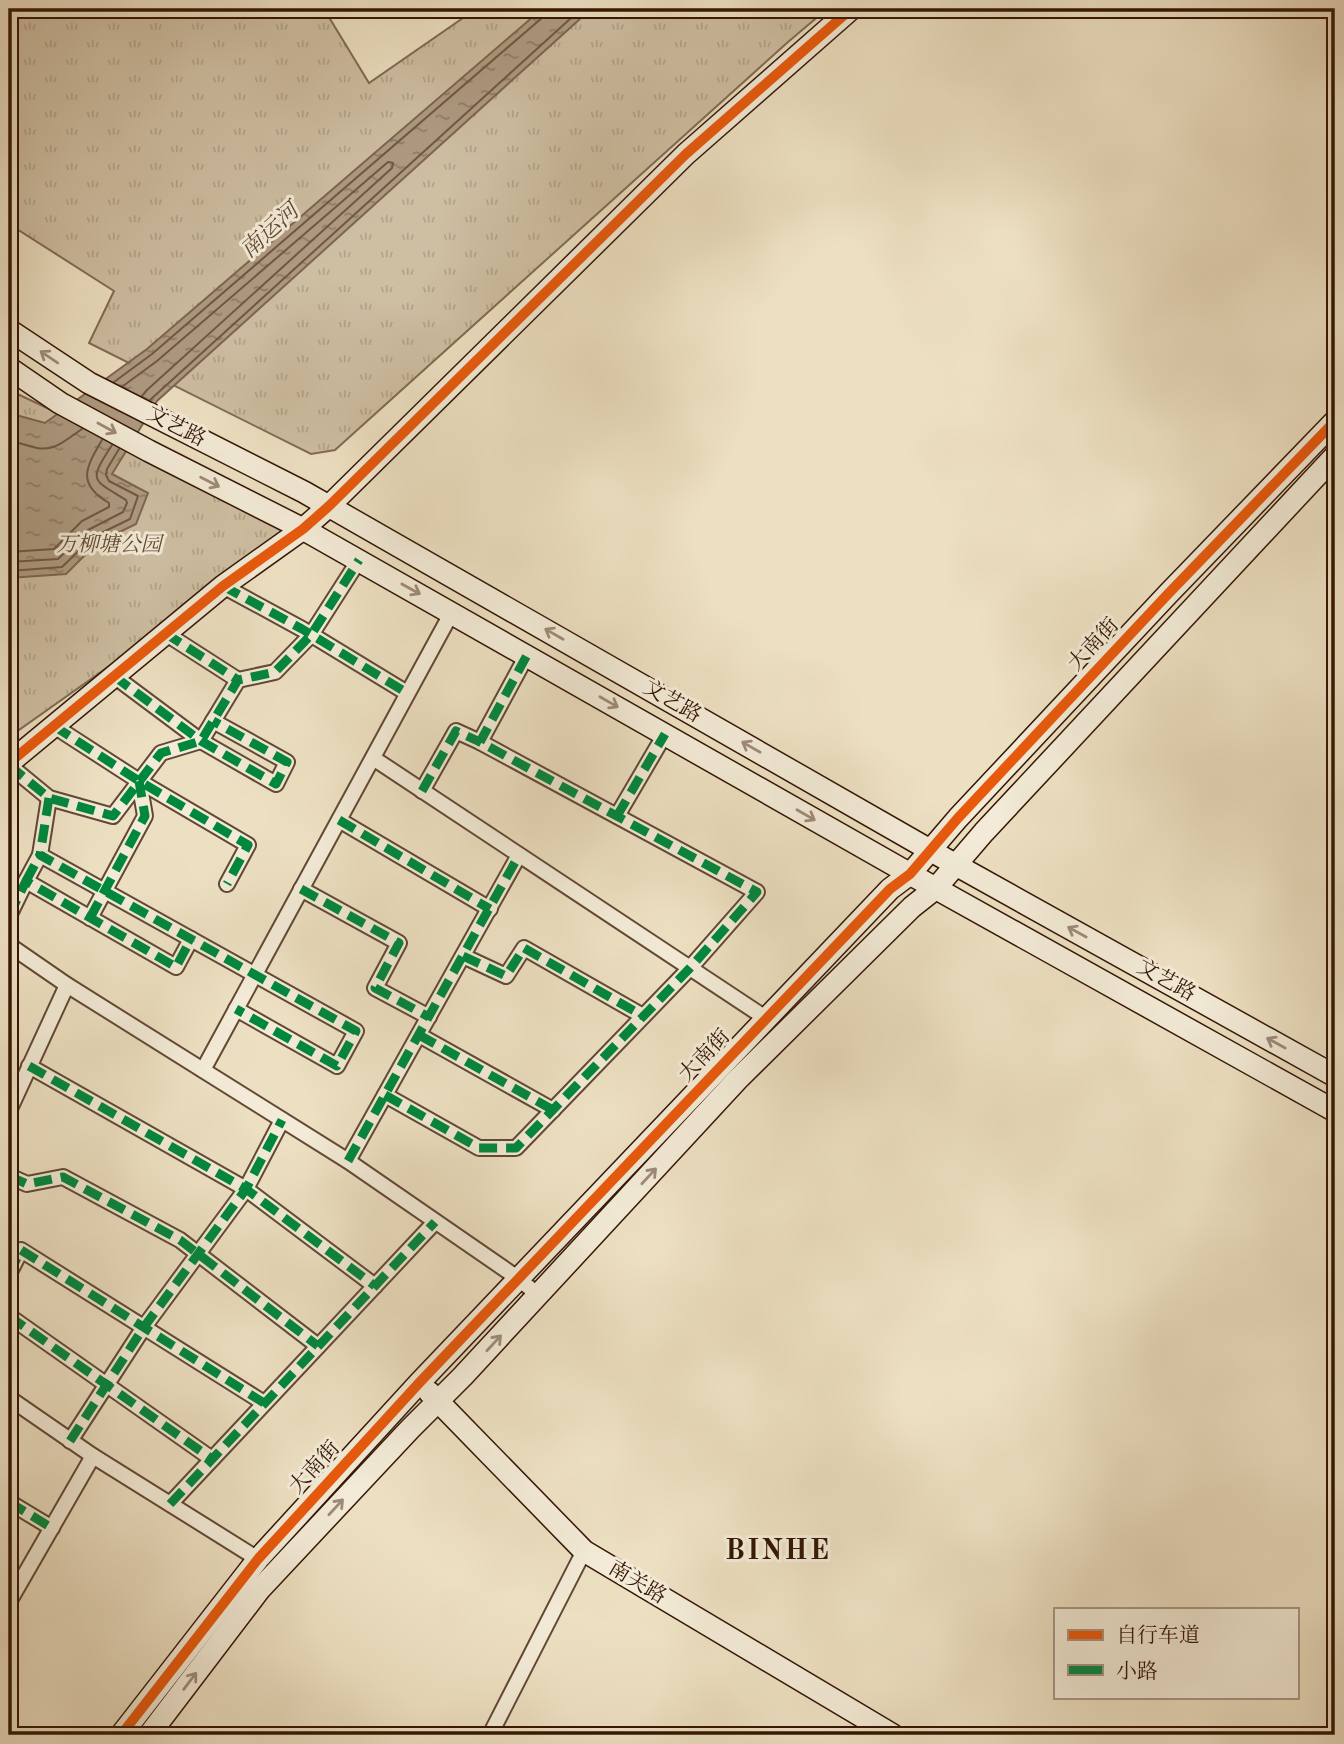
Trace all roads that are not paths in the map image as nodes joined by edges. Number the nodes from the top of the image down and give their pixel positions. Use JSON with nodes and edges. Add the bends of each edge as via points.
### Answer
{"nodes":[{"id":1,"x":850,"y":9,"type":"edge"},
{"id":2,"x":9,"y":330,"type":"edge"},
{"id":3,"x":9,"y":368,"type":"edge"},
{"id":4,"x":1335,"y":421,"type":"edge"},
{"id":5,"x":1335,"y":456,"type":"edge"},
{"id":6,"x":329,"y":506,"type":"junction"},
{"id":7,"x":303,"y":528,"type":"junction"},
{"id":8,"x":359,"y":560,"type":"junction"},
{"id":9,"x":223,"y":586,"type":"junction"},
{"id":10,"x":452,"y":612,"type":"junction"},
{"id":11,"x":166,"y":633,"type":"junction"},
{"id":12,"x":311,"y":635,"type":"junction"},
{"id":13,"x":527,"y":655,"type":"junction"},
{"id":14,"x":114,"y":676,"type":"junction"},
{"id":15,"x":238,"y":680,"type":"junction"},
{"id":16,"x":408,"y":693,"type":"junction"},
{"id":17,"x":213,"y":721,"type":"junction"},
{"id":18,"x":54,"y":726,"type":"junction"},
{"id":19,"x":665,"y":734,"type":"junction"},
{"id":20,"x":201,"y":741,"type":"junction"},
{"id":21,"x":480,"y":742,"type":"junction"},
{"id":22,"x":373,"y":758,"type":"junction"},
{"id":23,"x":9,"y":764,"type":"edge"},
{"id":24,"x":139,"y":781,"type":"junction"},
{"id":25,"x":422,"y":791,"type":"junction"},
{"id":26,"x":49,"y":798,"type":"junction"},
{"id":27,"x":617,"y":816,"type":"junction"},
{"id":28,"x":339,"y":820,"type":"junction"},
{"id":29,"x":931,"y":850,"type":"junction"},
{"id":30,"x":40,"y":855,"type":"junction"},
{"id":31,"x":519,"y":855,"type":"junction"},
{"id":32,"x":956,"y":865,"type":"junction"},
{"id":33,"x":910,"y":874,"type":"junction"},
{"id":34,"x":26,"y":881,"type":"junction"},
{"id":35,"x":227,"y":884,"type":"dead end"},
{"id":36,"x":936,"y":888,"type":"junction"},
{"id":37,"x":301,"y":889,"type":"junction"},
{"id":38,"x":105,"y":891,"type":"junction"},
{"id":39,"x":489,"y":909,"type":"junction"},
{"id":40,"x":9,"y":916,"type":"edge"},
{"id":41,"x":90,"y":918,"type":"junction"},
{"id":42,"x":191,"y":939,"type":"junction"},
{"id":43,"x":9,"y":945,"type":"edge"},
{"id":44,"x":463,"y":956,"type":"junction"},
{"id":45,"x":690,"y":968,"type":"junction"},
{"id":46,"x":255,"y":975,"type":"junction"},
{"id":47,"x":67,"y":985,"type":"junction"},
{"id":48,"x":236,"y":1009,"type":"junction"},
{"id":49,"x":643,"y":1016,"type":"junction"},
{"id":50,"x":429,"y":1017,"type":"junction"},
{"id":51,"x":767,"y":1019,"type":"junction"},
{"id":52,"x":419,"y":1035,"type":"junction"},
{"id":53,"x":29,"y":1066,"type":"junction"},
{"id":54,"x":203,"y":1070,"type":"junction"},
{"id":55,"x":1335,"y":1076,"type":"edge"},
{"id":56,"x":385,"y":1095,"type":"junction"},
{"id":57,"x":553,"y":1110,"type":"junction"},
{"id":58,"x":9,"y":1111,"type":"edge"},
{"id":59,"x":1335,"y":1111,"type":"edge"},
{"id":60,"x":282,"y":1120,"type":"junction"},
{"id":61,"x":348,"y":1161,"type":"junction"},
{"id":62,"x":9,"y":1176,"type":"edge"},
{"id":63,"x":246,"y":1189,"type":"junction"},
{"id":64,"x":435,"y":1222,"type":"junction"},
{"id":65,"x":198,"y":1254,"type":"junction"},
{"id":66,"x":9,"y":1274,"type":"edge"},
{"id":67,"x":519,"y":1279,"type":"junction"},
{"id":68,"x":374,"y":1286,"type":"junction"},
{"id":69,"x":538,"y":1295,"type":"junction"},
{"id":70,"x":9,"y":1316,"type":"edge"},
{"id":71,"x":144,"y":1327,"type":"junction"},
{"id":72,"x":318,"y":1346,"type":"junction"},
{"id":73,"x":420,"y":1382,"type":"junction"},
{"id":74,"x":106,"y":1385,"type":"junction"},
{"id":75,"x":9,"y":1398,"type":"edge"},
{"id":76,"x":438,"y":1400,"type":"junction"},
{"id":77,"x":264,"y":1403,"type":"junction"},
{"id":78,"x":70,"y":1441,"type":"junction"},
{"id":79,"x":93,"y":1456,"type":"junction"},
{"id":80,"x":212,"y":1459,"type":"junction"},
{"id":81,"x":9,"y":1502,"type":"edge"},
{"id":82,"x":170,"y":1504,"type":"junction"},
{"id":83,"x":52,"y":1528,"type":"junction"},
{"id":84,"x":584,"y":1552,"type":"junction"},
{"id":85,"x":258,"y":1559,"type":"junction"},
{"id":86,"x":9,"y":1602,"type":"edge"},
{"id":87,"x":121,"y":1735,"type":"edge"},
{"id":88,"x":149,"y":1735,"type":"edge"},
{"id":89,"x":490,"y":1735,"type":"edge"},
{"id":90,"x":894,"y":1735,"type":"edge"}],
"edges":[{"from":1,"to":6,"type":"street","via":[[686,154]]},
{"from":6,"to":2,"type":"street","name":"文艺路","one_way":true,"via":[[89,383]]},
{"from":3,"to":7,"type":"street","name":"文艺路","one_way":true,"via":[[64,405]]},
{"from":4,"to":29,"type":"street","name":"大南街"},
{"from":5,"to":32,"type":"street","name":"大南街"},
{"from":6,"to":7,"type":"street"},
{"from":29,"to":6,"type":"street","name":"文艺路","one_way":true},
{"from":7,"to":8,"type":"street","name":"文艺路"},
{"from":7,"to":9,"type":"street"},
{"from":8,"to":10,"type":"street","name":"文艺路","one_way":true},
{"from":8,"to":12,"type":"street"},
{"from":9,"to":11,"type":"street"},
{"from":9,"to":12,"type":"street"},
{"from":10,"to":13,"type":"street","name":"文艺路"},
{"from":10,"to":16,"type":"street"},
{"from":11,"to":14,"type":"street"},
{"from":11,"to":15,"type":"street"},
{"from":12,"to":15,"type":"street","via":[[275,671]]},
{"from":12,"to":16,"type":"street"},
{"from":13,"to":19,"type":"street","name":"文艺路","one_way":true},
{"from":13,"to":21,"type":"street"},
{"from":14,"to":18,"type":"street"},
{"from":14,"to":20,"type":"street"},
{"from":15,"to":17,"type":"street"},
{"from":16,"to":22,"type":"street"},
{"from":17,"to":20,"type":"street"},
{"from":17,"to":20,"type":"street","via":[[287,762],[276,784]]},
{"from":18,"to":23,"type":"street"},
{"from":18,"to":24,"type":"street"},
{"from":19,"to":27,"type":"street"},
{"from":19,"to":33,"type":"street","name":"文艺路","one_way":true},
{"from":20,"to":24,"type":"street","via":[[161,753]]},
{"from":21,"to":25,"type":"street","via":[[456,731]]},
{"from":21,"to":27,"type":"street"},
{"from":22,"to":25,"type":"street"},
{"from":22,"to":28,"type":"street"},
{"from":23,"to":26,"type":"street"},
{"from":24,"to":26,"type":"street","via":[[113,816]]},
{"from":24,"to":35,"type":"street","via":[[248,845]]},
{"from":24,"to":38,"type":"street","via":[[145,816]]},
{"from":25,"to":31,"type":"street"},
{"from":26,"to":30,"type":"street"},
{"from":27,"to":45,"type":"street","via":[[757,892]]},
{"from":28,"to":37,"type":"street"},
{"from":28,"to":39,"type":"street"},
{"from":29,"to":32,"type":"street","name":"文艺路"},
{"from":29,"to":33,"type":"street","name":"大南街"},
{"from":30,"to":34,"type":"street"},
{"from":30,"to":38,"type":"street"},
{"from":31,"to":39,"type":"street"},
{"from":31,"to":45,"type":"street"},
{"from":32,"to":36,"type":"street","name":"大南街"},
{"from":55,"to":32,"type":"street","name":"文艺路","one_way":true},
{"from":33,"to":36,"type":"street","name":"文艺路"},
{"from":33,"to":51,"type":"street","name":"大南街","via":[[890,889]]},
{"from":34,"to":40,"type":"street"},
{"from":34,"to":41,"type":"street"},
{"from":36,"to":59,"type":"street","name":"文艺路"},
{"from":69,"to":36,"type":"street","name":"大南街","one_way":true,"via":[[737,1080]]},
{"from":37,"to":46,"type":"street"},
{"from":37,"to":50,"type":"street","via":[[399,943],[375,988]]},
{"from":38,"to":41,"type":"street"},
{"from":38,"to":42,"type":"street"},
{"from":39,"to":44,"type":"street"},
{"from":41,"to":42,"type":"street","via":[[176,967]]},
{"from":42,"to":46,"type":"street"},
{"from":43,"to":47,"type":"street"},
{"from":44,"to":49,"type":"street","via":[[506,976],[524,948]]},
{"from":44,"to":50,"type":"street"},
{"from":45,"to":49,"type":"street"},
{"from":45,"to":51,"type":"street"},
{"from":46,"to":48,"type":"street"},
{"from":46,"to":48,"type":"street","via":[[356,1031],[337,1066]]},
{"from":47,"to":53,"type":"street"},
{"from":47,"to":54,"type":"street"},
{"from":48,"to":54,"type":"street"},
{"from":49,"to":57,"type":"street"},
{"from":50,"to":52,"type":"street"},
{"from":51,"to":67,"type":"street","name":"大南街"},
{"from":52,"to":56,"type":"street"},
{"from":52,"to":57,"type":"street"},
{"from":53,"to":58,"type":"street"},
{"from":53,"to":63,"type":"street"},
{"from":54,"to":60,"type":"street"},
{"from":56,"to":57,"type":"street","via":[[479,1148],[516,1148]]},
{"from":56,"to":61,"type":"street"},
{"from":60,"to":61,"type":"street"},
{"from":60,"to":63,"type":"street"},
{"from":61,"to":64,"type":"street"},
{"from":62,"to":65,"type":"street","via":[[27,1184],[63,1178]]},
{"from":63,"to":65,"type":"street"},
{"from":63,"to":68,"type":"street"},
{"from":64,"to":67,"type":"street"},
{"from":64,"to":68,"type":"street"},
{"from":65,"to":71,"type":"street"},
{"from":65,"to":72,"type":"street"},
{"from":66,"to":71,"type":"street","via":[[21,1250]]},
{"from":67,"to":69,"type":"street"},
{"from":67,"to":73,"type":"street","name":"大南街"},
{"from":68,"to":72,"type":"street"},
{"from":76,"to":69,"type":"street","name":"大南街","one_way":true},
{"from":70,"to":74,"type":"street"},
{"from":71,"to":74,"type":"street"},
{"from":71,"to":77,"type":"street"},
{"from":72,"to":77,"type":"street"},
{"from":73,"to":76,"type":"street","name":"南关路"},
{"from":73,"to":85,"type":"street","name":"大南街"},
{"from":74,"to":78,"type":"street"},
{"from":74,"to":80,"type":"street"},
{"from":75,"to":78,"type":"street"},
{"from":76,"to":84,"type":"street","name":"南关路"},
{"from":88,"to":76,"type":"street","name":"大南街","one_way":true,"via":[[260,1589]]},
{"from":77,"to":80,"type":"street"},
{"from":78,"to":79,"type":"street"},
{"from":79,"to":82,"type":"street"},
{"from":79,"to":83,"type":"street"},
{"from":80,"to":82,"type":"street"},
{"from":81,"to":83,"type":"street"},
{"from":82,"to":85,"type":"street"},
{"from":83,"to":86,"type":"street"},
{"from":84,"to":89,"type":"street"},
{"from":84,"to":90,"type":"street","name":"南关路"},
{"from":85,"to":87,"type":"street","name":"大南街"}]}
